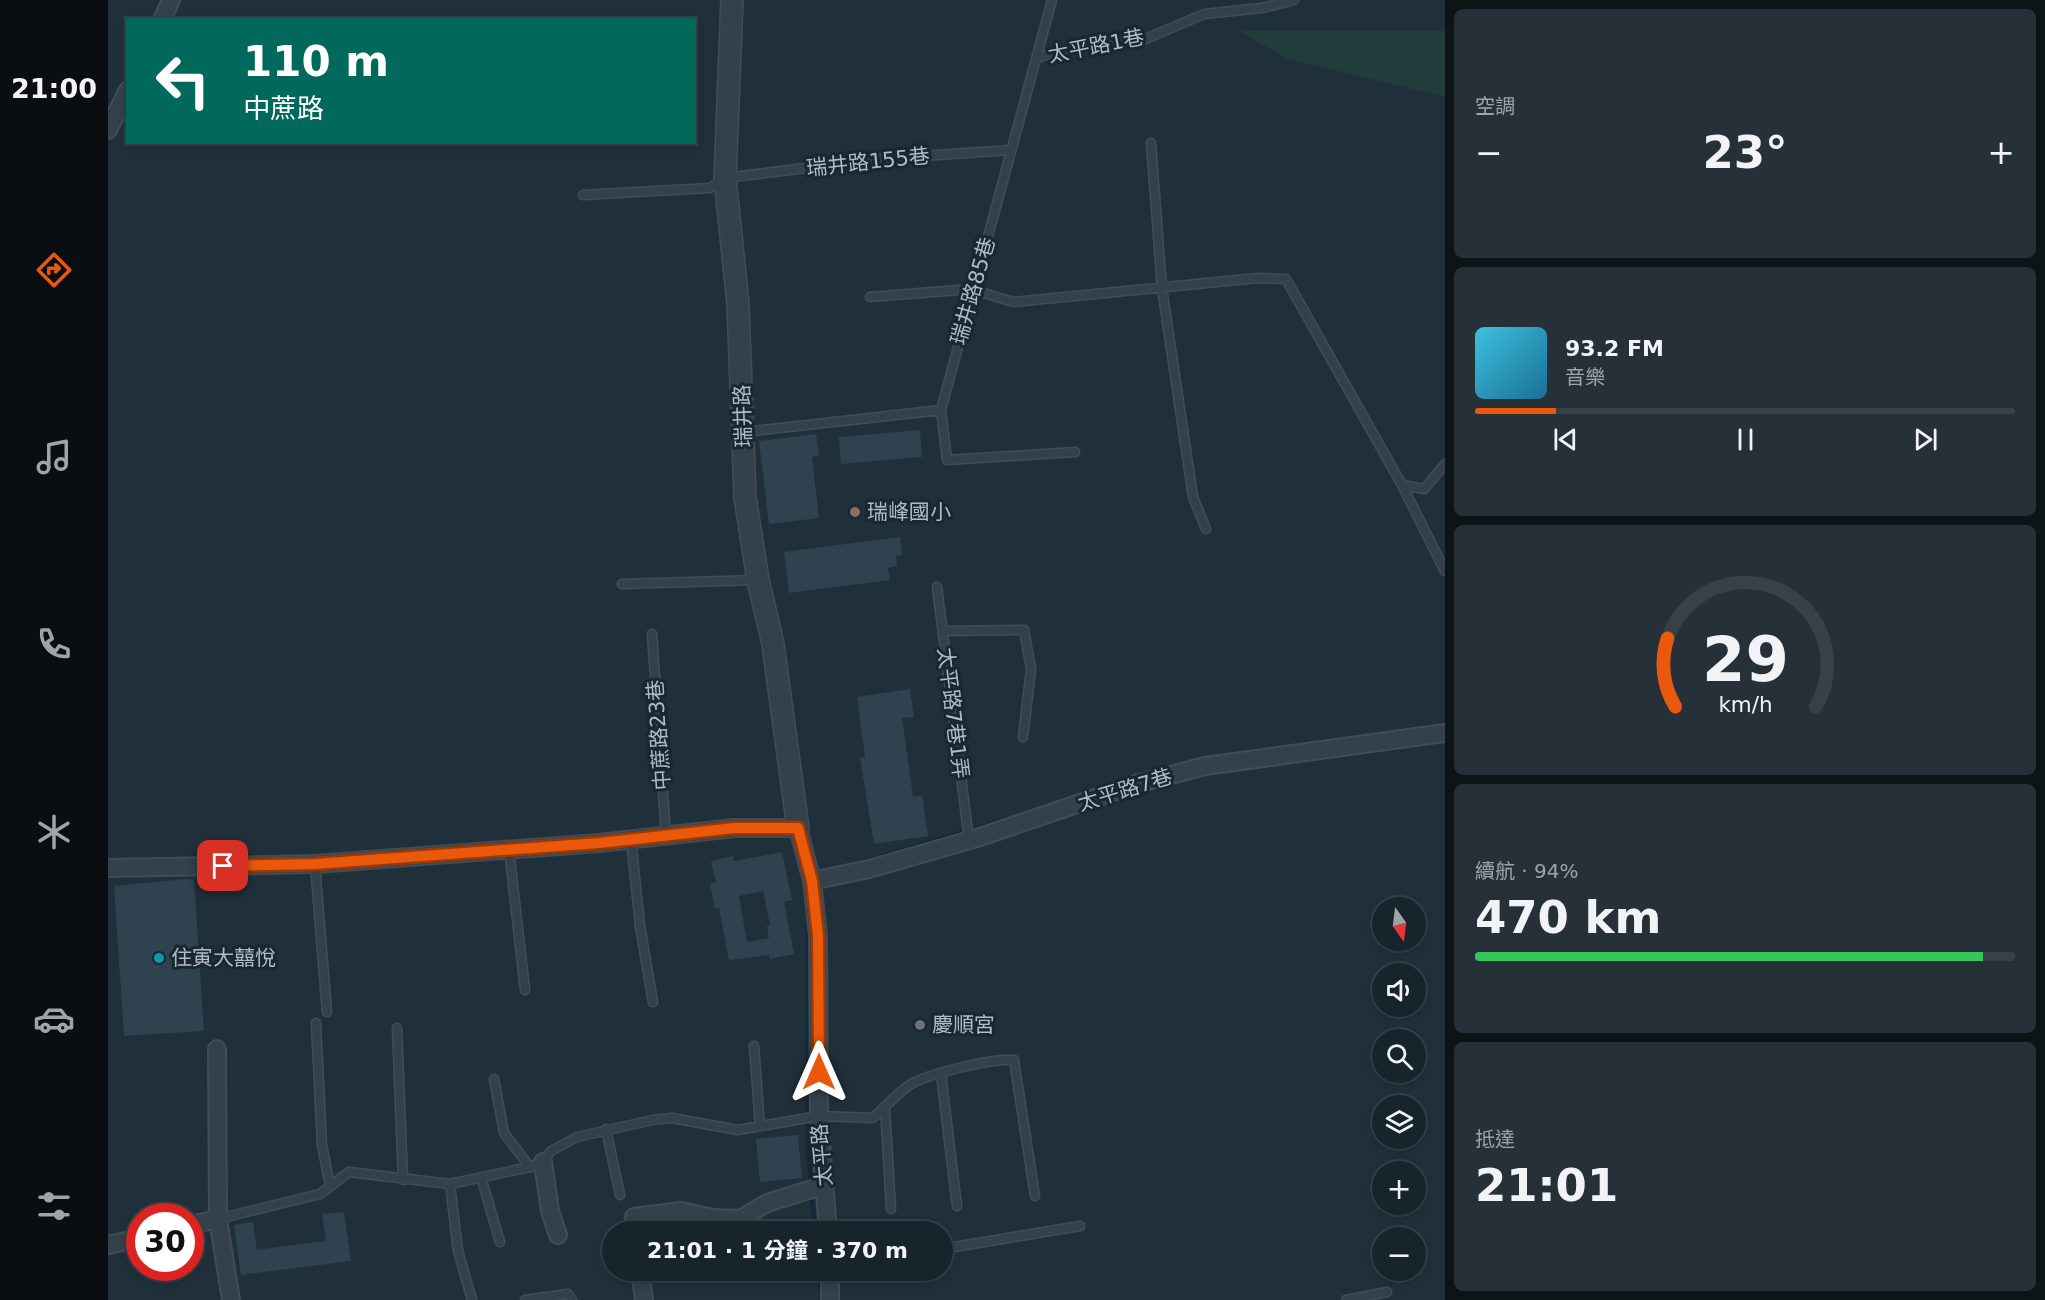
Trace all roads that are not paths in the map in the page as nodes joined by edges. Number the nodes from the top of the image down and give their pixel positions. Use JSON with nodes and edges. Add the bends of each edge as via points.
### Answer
{"nodes":[{"id":1,"x":171,"y":0,"type":"edge"},
{"id":2,"x":732,"y":0,"type":"edge"},
{"id":3,"x":1052,"y":0,"type":"edge"},
{"id":4,"x":1294,"y":0,"type":"edge"},
{"id":5,"x":163,"y":18,"type":"edge"},
{"id":6,"x":1036,"y":58,"type":"junction"},
{"id":7,"x":126,"y":94,"type":"edge"},
{"id":8,"x":108,"y":130,"type":"edge"},
{"id":9,"x":1151,"y":143,"type":"dead end"},
{"id":10,"x":1011,"y":150,"type":"junction"},
{"id":11,"x":725,"y":178,"type":"junction"},
{"id":12,"x":583,"y":195,"type":"dead end"},
{"id":13,"x":1162,"y":288,"type":"junction"},
{"id":14,"x":971,"y":289,"type":"junction"},
{"id":15,"x":870,"y":297,"type":"dead end"},
{"id":16,"x":941,"y":410,"type":"junction"},
{"id":17,"x":744,"y":432,"type":"junction"},
{"id":18,"x":1075,"y":452,"type":"dead end"},
{"id":19,"x":1445,"y":464,"type":"edge"},
{"id":20,"x":1402,"y":486,"type":"junction"},
{"id":21,"x":1206,"y":530,"type":"dead end"},
{"id":22,"x":1445,"y":571,"type":"edge"},
{"id":23,"x":758,"y":580,"type":"junction"},
{"id":24,"x":622,"y":584,"type":"dead end"},
{"id":25,"x":937,"y":587,"type":"dead end"},
{"id":26,"x":943,"y":631,"type":"junction"},
{"id":27,"x":652,"y":634,"type":"dead end"},
{"id":28,"x":1445,"y":733,"type":"edge"},
{"id":29,"x":1023,"y":737,"type":"dead end"},
{"id":30,"x":798,"y":828,"type":"junction"},
{"id":31,"x":666,"y":836,"type":"junction"},
{"id":32,"x":631,"y":839,"type":"junction"},
{"id":33,"x":969,"y":840,"type":"junction"},
{"id":34,"x":509,"y":849,"type":"junction"},
{"id":35,"x":315,"y":864,"type":"junction"},
{"id":36,"x":108,"y":868,"type":"edge"},
{"id":37,"x":812,"y":881,"type":"junction"},
{"id":38,"x":525,"y":990,"type":"dead end"},
{"id":39,"x":653,"y":1002,"type":"dead end"},
{"id":40,"x":327,"y":1012,"type":"dead end"},
{"id":41,"x":316,"y":1023,"type":"dead end"},
{"id":42,"x":397,"y":1028,"type":"dead end"},
{"id":43,"x":754,"y":1046,"type":"dead end"},
{"id":44,"x":217,"y":1049,"type":"dead end"},
{"id":45,"x":941,"y":1074,"type":"junction"},
{"id":46,"x":494,"y":1079,"type":"dead end"},
{"id":47,"x":885,"y":1107,"type":"junction"},
{"id":48,"x":819,"y":1116,"type":"junction"},
{"id":49,"x":760,"y":1126,"type":"junction"},
{"id":50,"x":606,"y":1129,"type":"junction"},
{"id":51,"x":536,"y":1165,"type":"junction"},
{"id":52,"x":481,"y":1177,"type":"junction"},
{"id":53,"x":403,"y":1180,"type":"junction"},
{"id":54,"x":450,"y":1184,"type":"junction"},
{"id":55,"x":825,"y":1185,"type":"junction"},
{"id":56,"x":330,"y":1186,"type":"junction"},
{"id":57,"x":620,"y":1195,"type":"dead end"},
{"id":58,"x":1035,"y":1196,"type":"dead end"},
{"id":59,"x":957,"y":1206,"type":"dead end"},
{"id":60,"x":891,"y":1209,"type":"dead end"},
{"id":61,"x":218,"y":1219,"type":"junction"},
{"id":62,"x":634,"y":1221,"type":"edge"},
{"id":63,"x":827,"y":1221,"type":"edge"},
{"id":64,"x":204,"y":1222,"type":"edge"},
{"id":65,"x":1080,"y":1226,"type":"dead end"},
{"id":66,"x":558,"y":1235,"type":"dead end"},
{"id":67,"x":126,"y":1241,"type":"edge"},
{"id":68,"x":500,"y":1242,"type":"dead end"},
{"id":69,"x":108,"y":1245,"type":"edge"},
{"id":70,"x":953,"y":1248,"type":"edge"},
{"id":71,"x":641,"y":1281,"type":"edge"},
{"id":72,"x":831,"y":1281,"type":"edge"},
{"id":73,"x":1387,"y":1292,"type":"dead end"},
{"id":74,"x":231,"y":1300,"type":"edge"},
{"id":75,"x":472,"y":1300,"type":"edge"},
{"id":76,"x":525,"y":1300,"type":"edge"},
{"id":77,"x":572,"y":1300,"type":"edge"},
{"id":78,"x":644,"y":1300,"type":"edge"},
{"id":79,"x":830,"y":1300,"type":"edge"},
{"id":80,"x":1346,"y":1300,"type":"edge"}],
"edges":[{"from":1,"to":5,"type":"street"},
{"from":2,"to":11,"type":"street","name":"瑞井路"},
{"from":3,"to":6,"type":"lane","name":"瑞井路85巷"},
{"from":4,"to":6,"type":"lane","name":"太平路1巷","via":[[1204,14],[1143,40],[1081,45]]},
{"from":6,"to":10,"type":"lane","name":"瑞井路85巷"},
{"from":7,"to":8,"type":"street"},
{"from":9,"to":13,"type":"lane"},
{"from":10,"to":11,"type":"lane","name":"瑞井路155巷","via":[[878,159]]},
{"from":10,"to":14,"type":"lane","name":"瑞井路85巷","via":[[981,267]]},
{"from":11,"to":12,"type":"lane","name":"瑞井路155巷","via":[[710,188]]},
{"from":11,"to":17,"type":"street","name":"瑞井路","via":[[738,304]]},
{"from":13,"to":14,"type":"lane","via":[[1013,302]]},
{"from":13,"to":20,"type":"lane","via":[[1258,278],[1286,279]]},
{"from":13,"to":21,"type":"lane","via":[[1193,497]]},
{"from":14,"to":15,"type":"lane"},
{"from":14,"to":16,"type":"lane","name":"瑞井路85巷"},
{"from":16,"to":17,"type":"lane"},
{"from":16,"to":18,"type":"lane","name":"瑞井路85巷","via":[[947,460]]},
{"from":17,"to":23,"type":"street","name":"瑞井路","via":[[746,497]]},
{"from":19,"to":20,"type":"lane","via":[[1424,489]]},
{"from":20,"to":22,"type":"lane"},
{"from":23,"to":24,"type":"lane"},
{"from":23,"to":30,"type":"street","name":"瑞井路","via":[[773,644]]},
{"from":25,"to":26,"type":"lane","name":"太平路7巷1弄"},
{"from":26,"to":29,"type":"lane","via":[[1024,630],[1031,669]]},
{"from":26,"to":33,"type":"lane","name":"太平路7巷1弄"},
{"from":27,"to":31,"type":"lane","name":"中蔗路23巷"},
{"from":28,"to":33,"type":"street","name":"太平路7巷","via":[[1205,766],[1137,784]]},
{"from":30,"to":31,"type":"street","via":[[734,828]]},
{"from":30,"to":37,"type":"street","name":"太平路"},
{"from":31,"to":32,"type":"street"},
{"from":32,"to":34,"type":"street"},
{"from":32,"to":39,"type":"lane"},
{"from":33,"to":37,"type":"street","name":"太平路7巷"},
{"from":34,"to":35,"type":"street"},
{"from":34,"to":38,"type":"lane"},
{"from":35,"to":36,"type":"street"},
{"from":35,"to":40,"type":"lane"},
{"from":37,"to":48,"type":"street","name":"太平路","via":[[819,958]]},
{"from":41,"to":56,"type":"lane","via":[[322,1145]]},
{"from":42,"to":53,"type":"lane"},
{"from":43,"to":49,"type":"lane"},
{"from":44,"to":61,"type":"street"},
{"from":45,"to":47,"type":"lane","via":[[910,1084]]},
{"from":45,"to":58,"type":"lane","via":[[1014,1060]]},
{"from":45,"to":59,"type":"lane"},
{"from":46,"to":51,"type":"lane","via":[[504,1133]]},
{"from":47,"to":48,"type":"lane","via":[[873,1118]]},
{"from":47,"to":60,"type":"lane"},
{"from":48,"to":49,"type":"lane"},
{"from":48,"to":55,"type":"street","name":"太平路"},
{"from":49,"to":50,"type":"lane","via":[[738,1130],[672,1118]]},
{"from":50,"to":51,"type":"lane","via":[[577,1137],[551,1151]]},
{"from":50,"to":57,"type":"lane"},
{"from":51,"to":52,"type":"lane"},
{"from":51,"to":66,"type":"street"},
{"from":52,"to":54,"type":"lane"},
{"from":52,"to":68,"type":"lane"},
{"from":53,"to":54,"type":"lane"},
{"from":53,"to":56,"type":"lane","via":[[349,1172]]},
{"from":54,"to":75,"type":"lane","via":[[458,1251]]},
{"from":55,"to":62,"type":"street","via":[[767,1203],[740,1219],[682,1211],[634,1217]]},
{"from":55,"to":63,"type":"street","name":"太平路"},
{"from":56,"to":61,"type":"lane","via":[[320,1194]]},
{"from":61,"to":64,"type":"street"},
{"from":61,"to":74,"type":"street"},
{"from":65,"to":70,"type":"lane"},
{"from":67,"to":69,"type":"street"},
{"from":71,"to":78,"type":"street"},
{"from":72,"to":79,"type":"street"},
{"from":73,"to":80,"type":"lane"},
{"from":76,"to":77,"type":"lane","via":[[568,1294]]}]}
